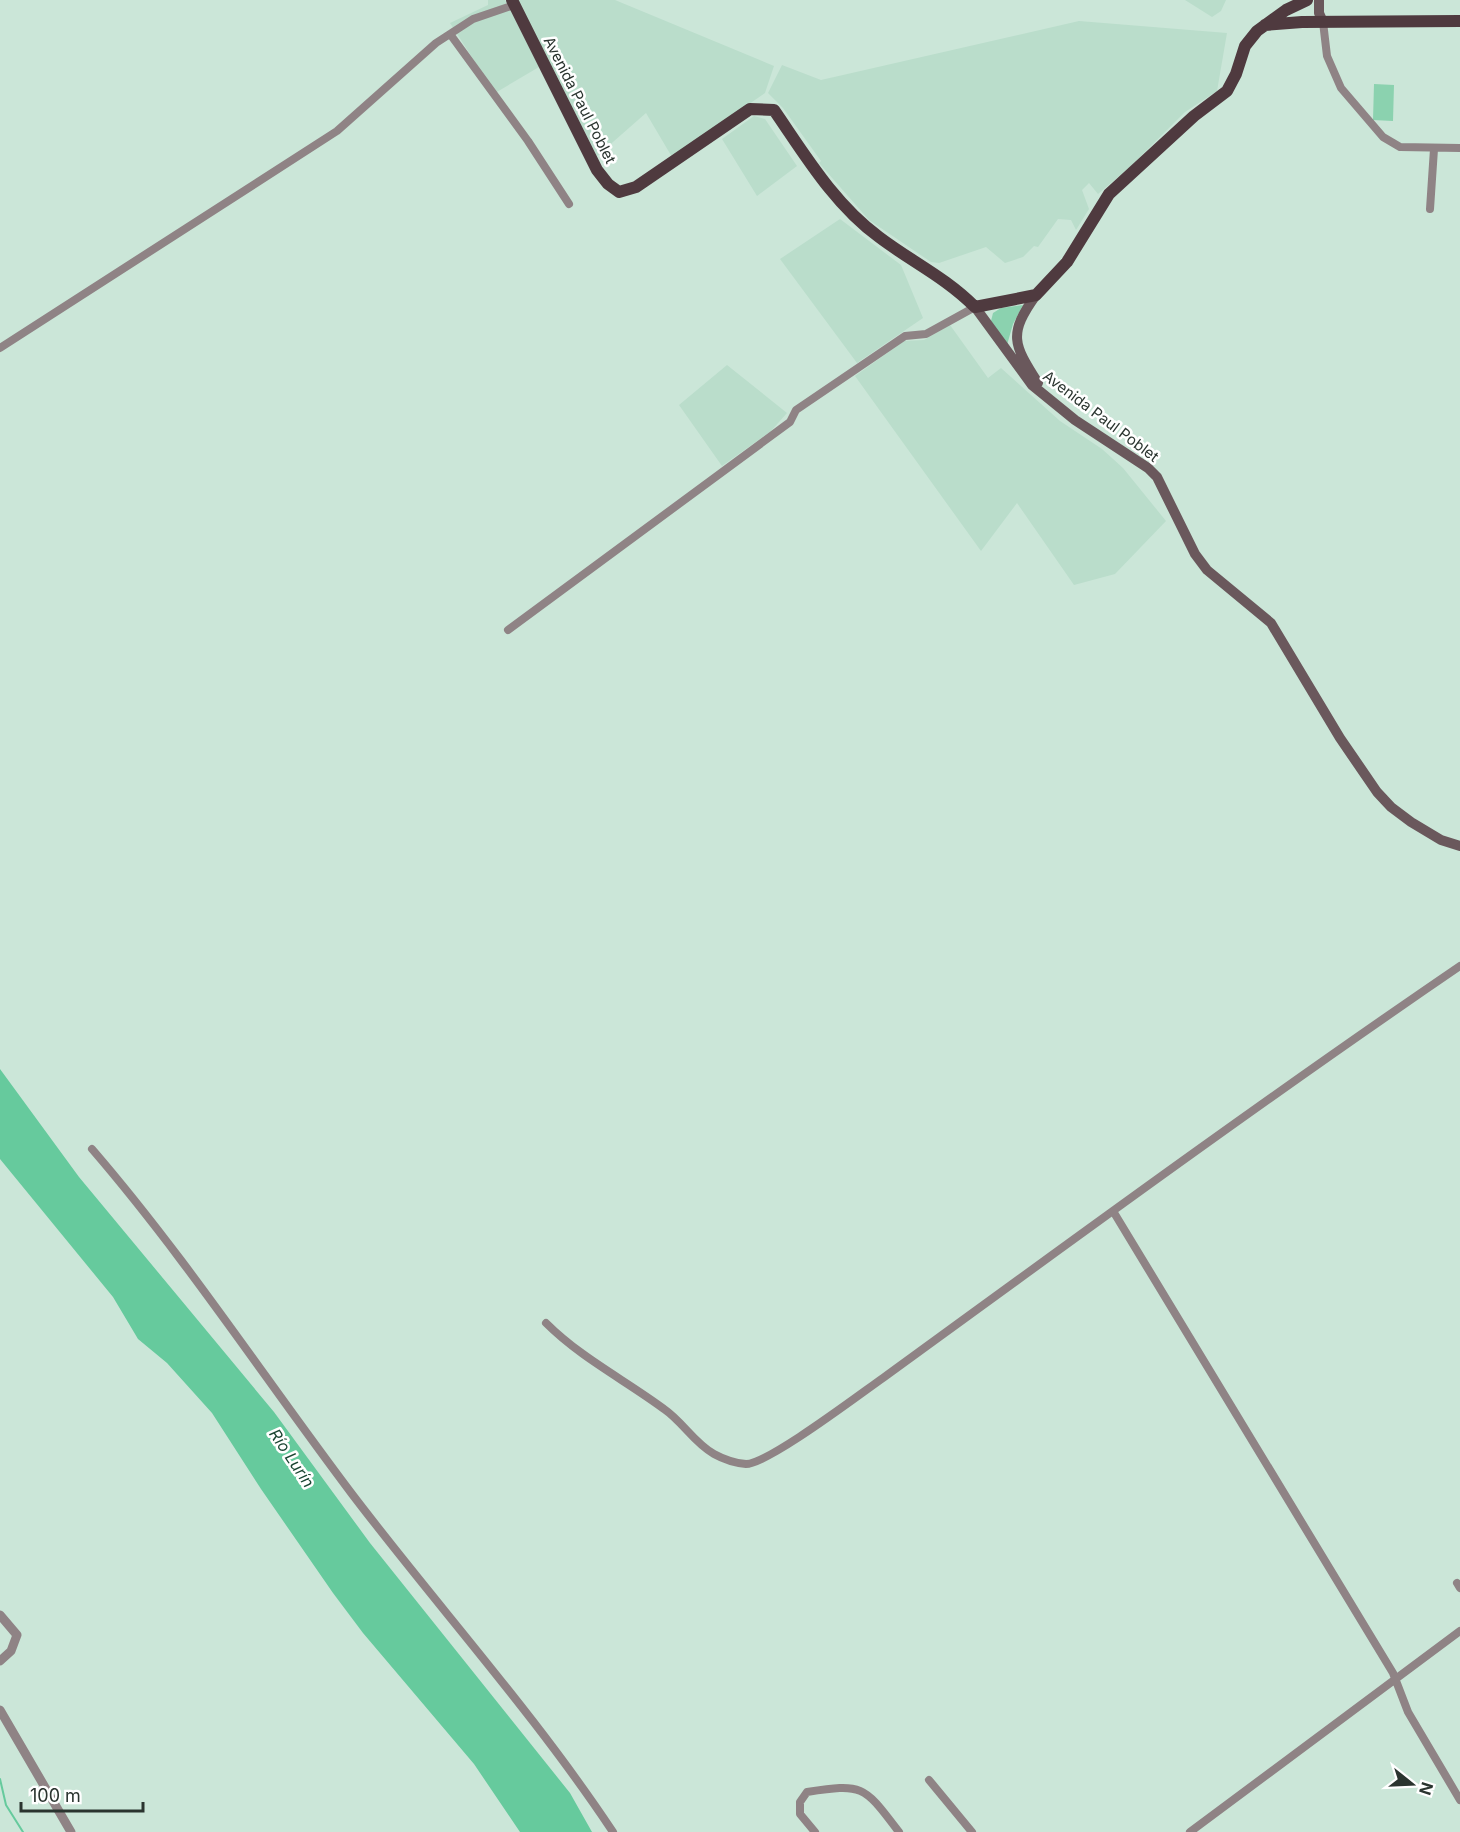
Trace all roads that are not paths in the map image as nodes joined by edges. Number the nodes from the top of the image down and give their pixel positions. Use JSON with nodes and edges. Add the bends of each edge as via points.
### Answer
{"nodes":[{"id":1,"x":1306,"y":0,"type":"edge"},
{"id":2,"x":1319,"y":0,"type":"edge"},
{"id":3,"x":513,"y":2,"type":"edge"},
{"id":4,"x":1460,"y":21,"type":"edge"},
{"id":5,"x":1323,"y":22,"type":"junction"},
{"id":6,"x":1264,"y":25,"type":"junction"},
{"id":7,"x":450,"y":34,"type":"junction"},
{"id":8,"x":1460,"y":148,"type":"edge"},
{"id":9,"x":1434,"y":149,"type":"junction"},
{"id":10,"x":569,"y":204,"type":"dead end"},
{"id":11,"x":1430,"y":208,"type":"dead end"},
{"id":12,"x":1036,"y":295,"type":"junction"},
{"id":13,"x":975,"y":307,"type":"junction"},
{"id":14,"x":0,"y":348,"type":"edge"},
{"id":15,"x":1055,"y":404,"type":"junction"},
{"id":16,"x":508,"y":630,"type":"dead end"},
{"id":17,"x":1460,"y":846,"type":"edge"},
{"id":18,"x":1460,"y":966,"type":"edge"},
{"id":19,"x":92,"y":1149,"type":"dead end"},
{"id":20,"x":1113,"y":1211,"type":"junction"},
{"id":21,"x":546,"y":1323,"type":"dead end"},
{"id":22,"x":0,"y":1615,"type":"edge"},
{"id":23,"x":1460,"y":1631,"type":"edge"},
{"id":24,"x":0,"y":1661,"type":"edge"},
{"id":25,"x":1395,"y":1679,"type":"junction"},
{"id":26,"x":0,"y":1710,"type":"edge"},
{"id":27,"x":929,"y":1780,"type":"dead end"},
{"id":28,"x":1460,"y":1800,"type":"edge"},
{"id":29,"x":71,"y":1832,"type":"edge"},
{"id":30,"x":613,"y":1832,"type":"edge"},
{"id":31,"x":815,"y":1832,"type":"edge"},
{"id":32,"x":899,"y":1832,"type":"edge"},
{"id":33,"x":972,"y":1832,"type":"edge"},
{"id":34,"x":1190,"y":1832,"type":"edge"}],
"edges":[{"from":1,"to":6,"type":"main road"},
{"from":2,"to":5,"type":"main road"},
{"from":3,"to":7,"type":"street"},
{"from":3,"to":13,"type":"main road","name":"Avenida Paul Poblet","via":[[597,170],[619,192],[636,187],[750,109],[774,110],[842,204],[878,237],[950,283]]},
{"from":4,"to":5,"type":"main road"},
{"from":5,"to":6,"type":"main road"},
{"from":5,"to":9,"type":"street","via":[[1327,56],[1350,102],[1391,143]]},
{"from":6,"to":12,"type":"main road","via":[[1245,46],[1227,91],[1109,194],[1066,262]]},
{"from":7,"to":10,"type":"street"},
{"from":7,"to":14,"type":"street","via":[[337,131]]},
{"from":8,"to":9,"type":"street"},
{"from":9,"to":11,"type":"street"},
{"from":12,"to":13,"type":"main road"},
{"from":12,"to":15,"type":"main road","via":[[1020,318],[1014,339],[1019,354]]},
{"from":13,"to":15,"type":"main road","name":"Avenida Paul Poblet","via":[[1016,366]]},
{"from":13,"to":16,"type":"street","via":[[926,334],[905,336],[796,410],[790,422]]},
{"from":15,"to":17,"type":"main road","name":"Avenida Paul Poblet","via":[[1149,468],[1195,554],[1207,570],[1272,623],[1377,792],[1411,822]]},
{"from":18,"to":20,"type":"street"},
{"from":19,"to":30,"type":"street","via":[[180,1260],[391,1545],[578,1779]]},
{"from":20,"to":21,"type":"street","via":[[873,1385],[753,1464],[731,1462],[698,1443],[667,1411],[571,1345]]},
{"from":20,"to":25,"type":"street"},
{"from":22,"to":24,"type":"street","via":[[17,1635],[11,1651]]},
{"from":23,"to":25,"type":"street"},
{"from":25,"to":28,"type":"street","via":[[1408,1712]]},
{"from":25,"to":34,"type":"street"},
{"from":26,"to":29,"type":"street"},
{"from":27,"to":33,"type":"street"},
{"from":31,"to":32,"type":"street","via":[[800,1814],[800,1802],[807,1792],[847,1786],[861,1791],[878,1805]]}]}
